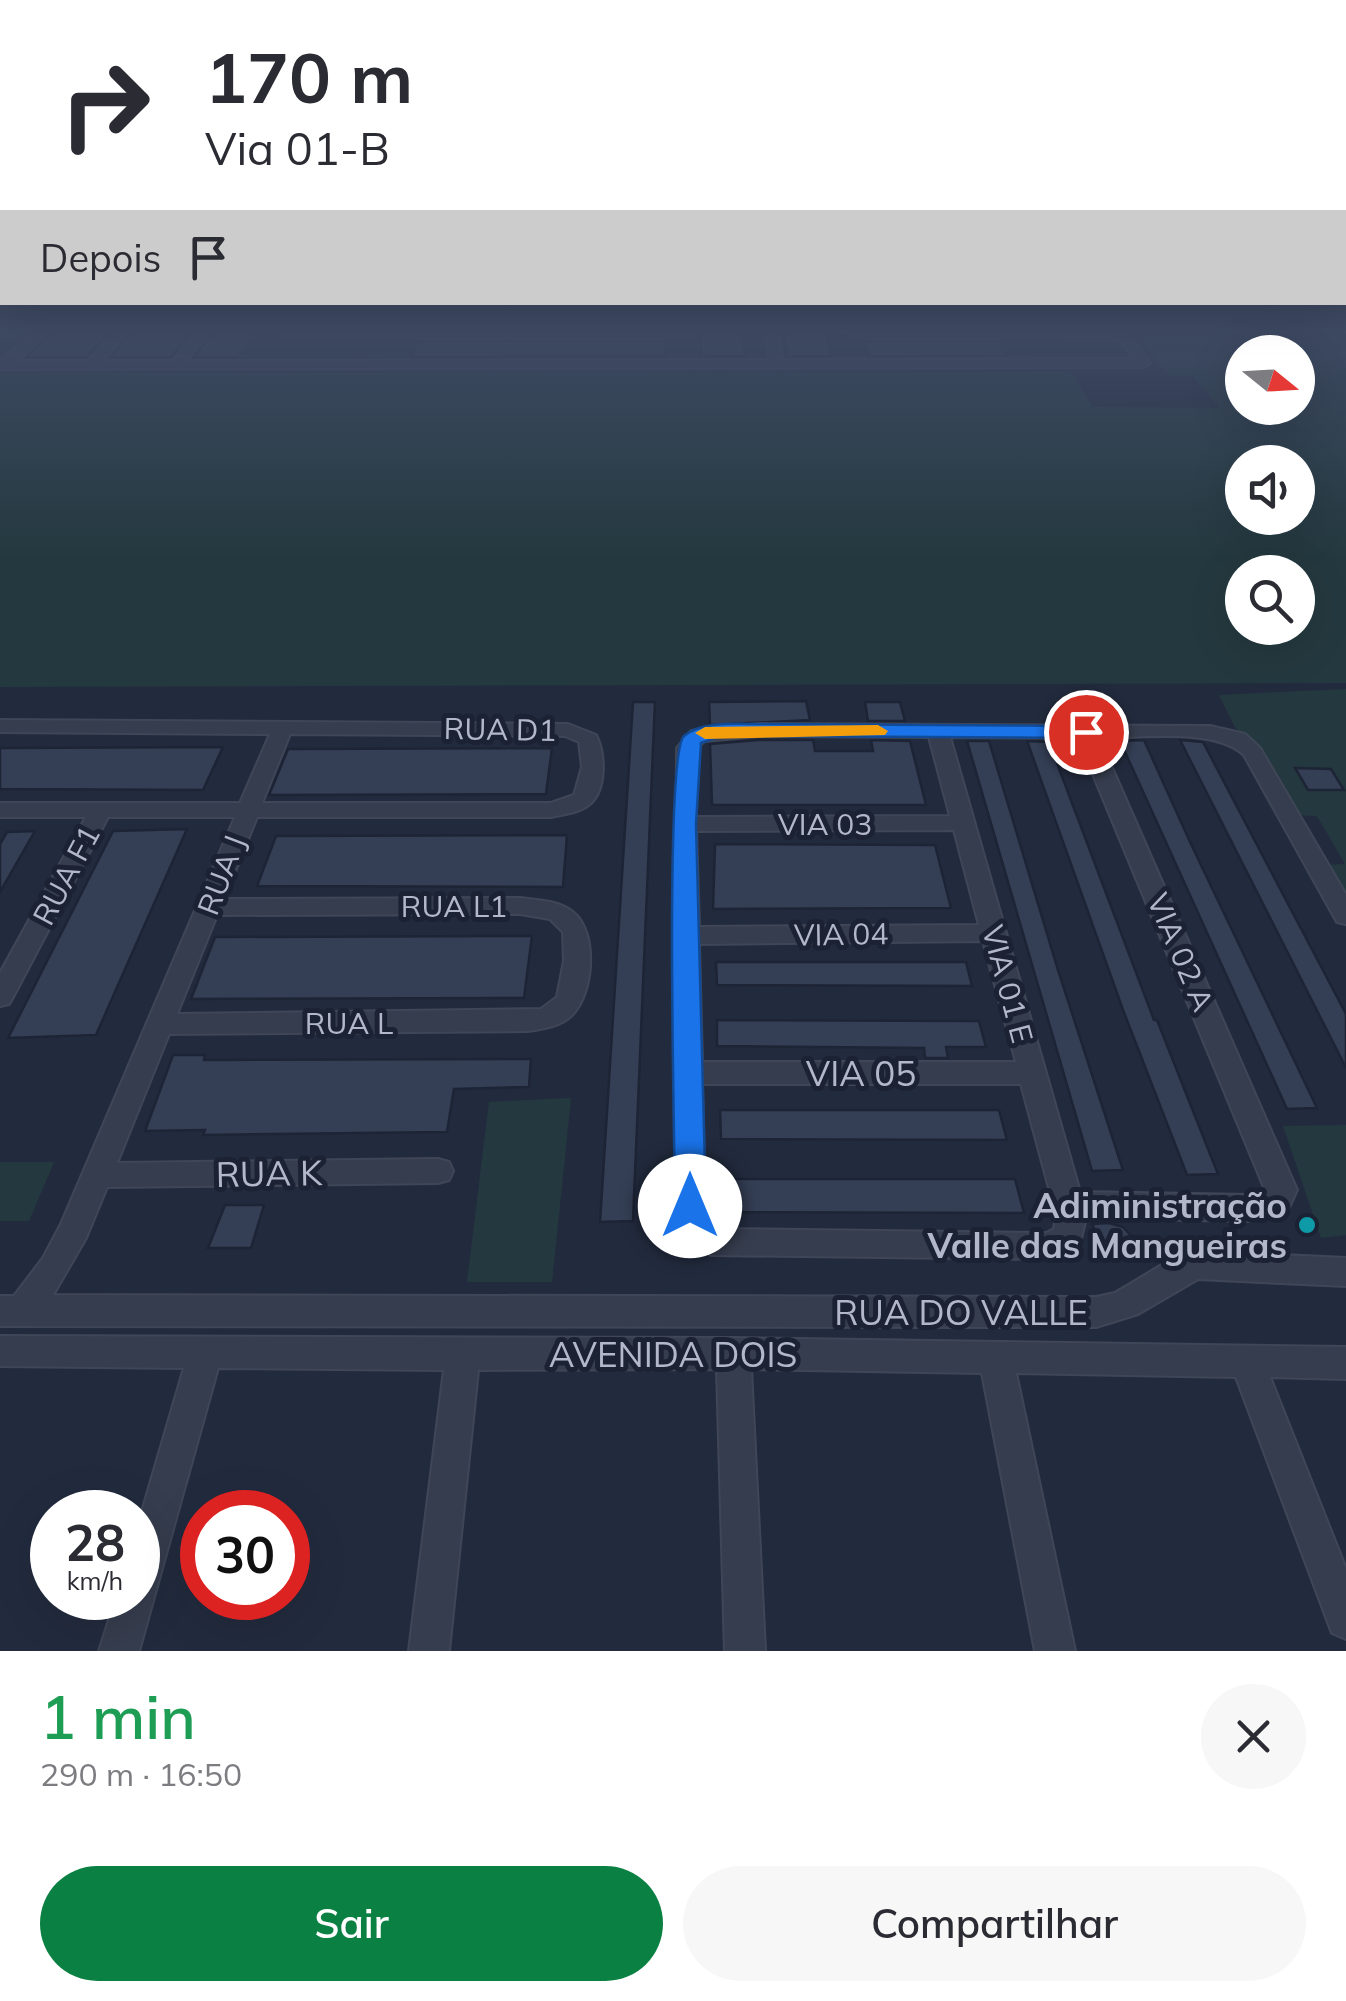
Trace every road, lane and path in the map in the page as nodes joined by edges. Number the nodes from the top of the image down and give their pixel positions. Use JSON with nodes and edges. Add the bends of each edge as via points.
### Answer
{"nodes":[{"id":1,"x":0,"y":726,"type":"edge"},
{"id":2,"x":283,"y":727,"type":"junction"},
{"id":3,"x":938,"y":731,"type":"junction"},
{"id":4,"x":1086,"y":732,"type":"junction"},
{"id":5,"x":102,"y":809,"type":"junction"},
{"id":6,"x":0,"y":810,"type":"edge"},
{"id":7,"x":246,"y":810,"type":"junction"},
{"id":8,"x":964,"y":823,"type":"junction"},
{"id":9,"x":685,"y":824,"type":"junction"},
{"id":10,"x":210,"y":907,"type":"junction"},
{"id":11,"x":1346,"y":916,"type":"edge"},
{"id":12,"x":993,"y":933,"type":"junction"},
{"id":13,"x":688,"y":936,"type":"junction"},
{"id":14,"x":1,"y":996,"type":"edge"},
{"id":15,"x":536,"y":1020,"type":"joint"},
{"id":16,"x":162,"y":1024,"type":"junction"},
{"id":17,"x":690,"y":1073,"type":"junction"},
{"id":18,"x":1032,"y":1073,"type":"junction"},
{"id":19,"x":438,"y":1171,"type":"dead end"},
{"id":20,"x":100,"y":1175,"type":"junction"},
{"id":21,"x":1068,"y":1205,"type":"junction"},
{"id":22,"x":1346,"y":1272,"type":"edge"},
{"id":23,"x":12,"y":1310,"type":"edge"},
{"id":24,"x":0,"y":1352,"type":"edge"},
{"id":25,"x":733,"y":1352,"type":"junction"},
{"id":26,"x":205,"y":1355,"type":"junction"},
{"id":27,"x":463,"y":1356,"type":"junction"},
{"id":28,"x":996,"y":1356,"type":"junction"},
{"id":29,"x":1247,"y":1362,"type":"junction"},
{"id":30,"x":1346,"y":1363,"type":"edge"},
{"id":31,"x":160,"y":1511,"type":"edge"},
{"id":32,"x":1346,"y":1619,"type":"edge"},
{"id":33,"x":128,"y":1620,"type":"edge"},
{"id":34,"x":119,"y":1651,"type":"edge"},
{"id":35,"x":429,"y":1651,"type":"edge"},
{"id":36,"x":745,"y":1651,"type":"edge"},
{"id":37,"x":1054,"y":1651,"type":"edge"}],
"edges":[{"from":1,"to":2,"type":"street","name":"RUA D1"},
{"from":2,"to":7,"type":"street","name":"RUA J"},
{"from":2,"to":7,"type":"street","name":"RUA D1","via":[[574,730],[593,748],[590,786],[577,803],[551,810]]},
{"from":3,"to":4,"type":"street"},
{"from":3,"to":8,"type":"street","name":"VIA 01 E"},
{"from":3,"to":9,"type":"street","via":[[704,734],[688,744]]},
{"from":4,"to":11,"type":"street","via":[[1223,734],[1242,741]]},
{"from":4,"to":21,"type":"street","name":"VIA 02 A","via":[[1277,1172],[1280,1199],[1269,1206]]},
{"from":5,"to":6,"type":"street","name":"RUA D1"},
{"from":5,"to":7,"type":"street","name":"RUA D1"},
{"from":5,"to":14,"type":"street","name":"RUA F1"},
{"from":7,"to":10,"type":"street","name":"RUA J"},
{"from":8,"to":9,"type":"street","name":"VIA 03"},
{"from":8,"to":12,"type":"street","name":"VIA 01 E"},
{"from":9,"to":13,"type":"street"},
{"from":10,"to":15,"type":"street","name":"RUA L1","via":[[562,911],[575,934],[570,999],[562,1011]]},
{"from":10,"to":16,"type":"street","name":"RUA J"},
{"from":12,"to":13,"type":"street","name":"VIA 04"},
{"from":12,"to":18,"type":"street","name":"VIA 01 E"},
{"from":13,"to":17,"type":"street"},
{"from":15,"to":16,"type":"street","name":"RUA L"},
{"from":16,"to":20,"type":"street","name":"RUA J"},
{"from":17,"to":18,"type":"street","name":"VIA 05"},
{"from":17,"to":21,"type":"street","name":"VIA 01 E","via":[[691,1218],[705,1240],[756,1246],[1050,1246],[1068,1237]]},
{"from":18,"to":21,"type":"street","name":"VIA 01 E"},
{"from":19,"to":20,"type":"street","name":"RUA K"},
{"from":20,"to":23,"type":"street","name":"RUA J","via":[[54,1268]]},
{"from":22,"to":23,"type":"street","name":"RUA DO VALLE","via":[[1198,1265],[1125,1307],[1096,1312]]},
{"from":24,"to":26,"type":"street","name":"AVENIDA DOIS"},
{"from":25,"to":27,"type":"street","name":"AVENIDA DOIS"},
{"from":25,"to":28,"type":"street","name":"AVENIDA DOIS"},
{"from":25,"to":36,"type":"street"},
{"from":26,"to":27,"type":"street","name":"AVENIDA DOIS"},
{"from":26,"to":31,"type":"street"},
{"from":27,"to":35,"type":"street"},
{"from":28,"to":29,"type":"street","name":"AVENIDA DOIS"},
{"from":28,"to":37,"type":"street"},
{"from":29,"to":30,"type":"street","name":"AVENIDA DOIS"},
{"from":29,"to":32,"type":"street"},
{"from":33,"to":34,"type":"street"}]}
